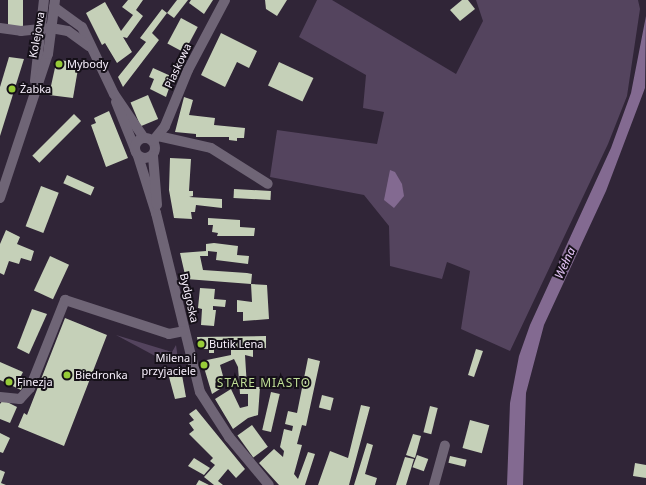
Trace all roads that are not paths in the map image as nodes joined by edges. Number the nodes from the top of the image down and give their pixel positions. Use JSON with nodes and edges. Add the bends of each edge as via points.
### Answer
{"nodes":[{"id":1,"x":44,"y":0,"type":"edge"},
{"id":2,"x":225,"y":0,"type":"edge"},
{"id":3,"x":55,"y":4,"type":"edge"},
{"id":4,"x":0,"y":28,"type":"edge"},
{"id":5,"x":51,"y":28,"type":"junction"},
{"id":6,"x":41,"y":29,"type":"junction"},
{"id":7,"x":90,"y":48,"type":"junction"},
{"id":8,"x":114,"y":94,"type":"junction"},
{"id":9,"x":34,"y":97,"type":"junction"},
{"id":10,"x":151,"y":138,"type":"junction"},
{"id":11,"x":137,"y":152,"type":"junction"},
{"id":12,"x":153,"y":156,"type":"junction"},
{"id":13,"x":268,"y":184,"type":"dead end"},
{"id":14,"x":0,"y":198,"type":"edge"},
{"id":15,"x":156,"y":213,"type":"junction"},
{"id":16,"x":184,"y":331,"type":"junction"},
{"id":17,"x":0,"y":397,"type":"edge"},
{"id":18,"x":444,"y":445,"type":"dead end"},
{"id":19,"x":269,"y":485,"type":"edge"},
{"id":20,"x":434,"y":485,"type":"edge"}],
"edges":[{"from":1,"to":6,"type":"street","name":"Kolejowa"},
{"from":2,"to":10,"type":"street","name":"Piaskowa"},
{"from":3,"to":5,"type":"street","name":"Kolejowa"},
{"from":3,"to":7,"type":"street","name":"Bydgoska","via":[[82,27]]},
{"from":4,"to":6,"type":"street","name":"Bydgoska","via":[[21,31]]},
{"from":5,"to":6,"type":"street","name":"Bydgoska"},
{"from":5,"to":7,"type":"street","name":"Bydgoska","via":[[74,33]]},
{"from":5,"to":9,"type":"street","name":"Kolejowa","via":[[48,54]]},
{"from":6,"to":9,"type":"street","name":"Kolejowa"},
{"from":7,"to":8,"type":"street","name":"Bydgoska"},
{"from":8,"to":10,"type":"street","name":"Bydgoska"},
{"from":8,"to":11,"type":"street","name":"Bydgoska","via":[[119,115]]},
{"from":9,"to":14,"type":"street","name":"Kolejowa"},
{"from":10,"to":11,"type":"street"},
{"from":10,"to":12,"type":"street","name":"Bydgoska","via":[[156,148]]},
{"from":10,"to":13,"type":"street","via":[[210,148]]},
{"from":11,"to":12,"type":"street","via":[[146,159]]},
{"from":11,"to":15,"type":"street","name":"Bydgoska"},
{"from":12,"to":15,"type":"street","name":"Bydgoska"},
{"from":15,"to":16,"type":"street","name":"Bydgoska"},
{"from":16,"to":17,"type":"street","via":[[169,334],[65,300],[30,388],[20,399]]},
{"from":16,"to":19,"type":"street","name":"Bydgoska","via":[[202,397],[229,437]]},
{"from":18,"to":20,"type":"street"}]}
